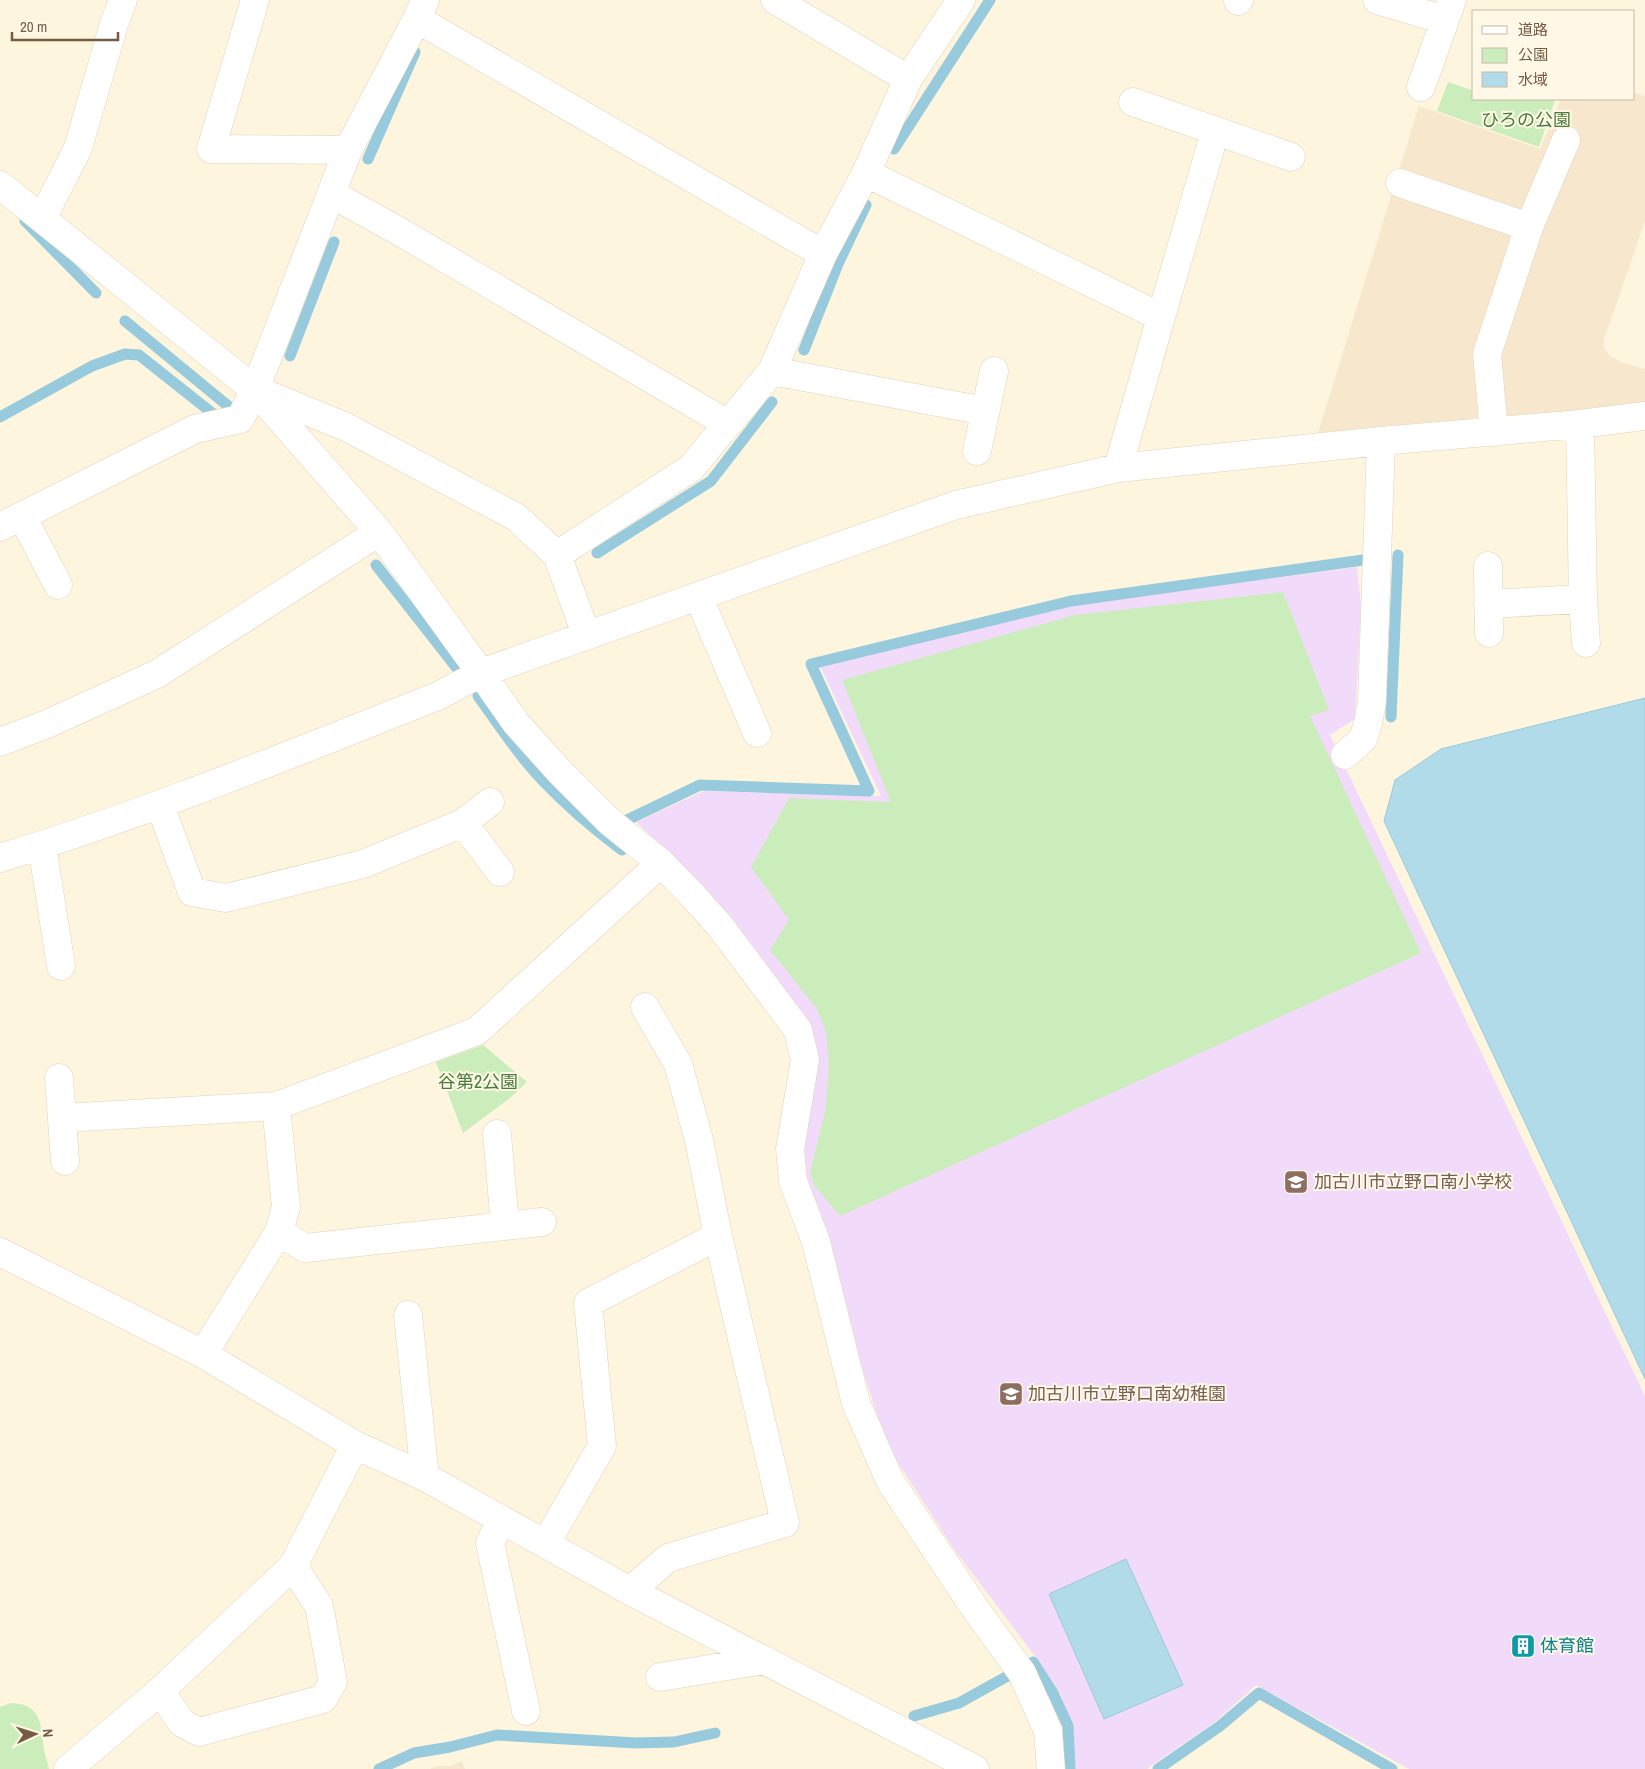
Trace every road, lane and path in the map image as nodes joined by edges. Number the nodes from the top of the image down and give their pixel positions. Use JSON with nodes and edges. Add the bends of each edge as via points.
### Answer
{"nodes":[{"id":1,"x":123,"y":0,"type":"edge"},
{"id":2,"x":255,"y":0,"type":"edge"},
{"id":3,"x":775,"y":0,"type":"edge"},
{"id":4,"x":960,"y":0,"type":"edge"},
{"id":5,"x":1377,"y":0,"type":"edge"},
{"id":6,"x":421,"y":9,"type":"edge"},
{"id":7,"x":1448,"y":10,"type":"edge"},
{"id":8,"x":908,"y":79,"type":"junction"},
{"id":9,"x":1421,"y":87,"type":"dead end"},
{"id":10,"x":1133,"y":102,"type":"dead end"},
{"id":11,"x":1215,"y":132,"type":"junction"},
{"id":12,"x":1566,"y":140,"type":"dead end"},
{"id":13,"x":348,"y":150,"type":"junction"},
{"id":14,"x":1291,"y":157,"type":"dead end"},
{"id":15,"x":866,"y":172,"type":"junction"},
{"id":16,"x":1400,"y":183,"type":"dead end"},
{"id":17,"x":0,"y":185,"type":"edge"},
{"id":18,"x":332,"y":194,"type":"junction"},
{"id":19,"x":42,"y":219,"type":"junction"},
{"id":20,"x":1530,"y":226,"type":"junction"},
{"id":21,"x":823,"y":254,"type":"junction"},
{"id":22,"x":1161,"y":317,"type":"junction"},
{"id":23,"x":772,"y":371,"type":"junction"},
{"id":24,"x":994,"y":371,"type":"dead end"},
{"id":25,"x":255,"y":390,"type":"junction"},
{"id":26,"x":985,"y":411,"type":"junction"},
{"id":27,"x":1645,"y":416,"type":"edge"},
{"id":28,"x":728,"y":424,"type":"junction"},
{"id":29,"x":1580,"y":424,"type":"junction"},
{"id":30,"x":1494,"y":432,"type":"junction"},
{"id":31,"x":1381,"y":441,"type":"junction"},
{"id":32,"x":977,"y":451,"type":"dead end"},
{"id":33,"x":1118,"y":468,"type":"junction"},
{"id":34,"x":11,"y":521,"type":"edge"},
{"id":35,"x":379,"y":532,"type":"junction"},
{"id":36,"x":557,"y":555,"type":"junction"},
{"id":37,"x":1488,"y":566,"type":"dead end"},
{"id":38,"x":58,"y":585,"type":"dead end"},
{"id":39,"x":698,"y":596,"type":"junction"},
{"id":40,"x":1583,"y":599,"type":"junction"},
{"id":41,"x":1488,"y":604,"type":"junction"},
{"id":42,"x":586,"y":634,"type":"junction"},
{"id":43,"x":1489,"y":634,"type":"dead end"},
{"id":44,"x":1586,"y":643,"type":"dead end"},
{"id":45,"x":481,"y":673,"type":"junction"},
{"id":46,"x":757,"y":733,"type":"dead end"},
{"id":47,"x":0,"y":742,"type":"edge"},
{"id":48,"x":1345,"y":755,"type":"dead end"},
{"id":49,"x":490,"y":802,"type":"dead end"},
{"id":50,"x":160,"y":805,"type":"junction"},
{"id":51,"x":463,"y":823,"type":"junction"},
{"id":52,"x":42,"y":846,"type":"junction"},
{"id":53,"x":0,"y":858,"type":"edge"},
{"id":54,"x":661,"y":863,"type":"junction"},
{"id":55,"x":500,"y":872,"type":"dead end"},
{"id":56,"x":61,"y":966,"type":"dead end"},
{"id":57,"x":644,"y":1006,"type":"dead end"},
{"id":58,"x":59,"y":1078,"type":"dead end"},
{"id":59,"x":276,"y":1106,"type":"junction"},
{"id":60,"x":62,"y":1118,"type":"junction"},
{"id":61,"x":497,"y":1134,"type":"dead end"},
{"id":62,"x":65,"y":1161,"type":"dead end"},
{"id":63,"x":542,"y":1222,"type":"dead end"},
{"id":64,"x":505,"y":1226,"type":"junction"},
{"id":65,"x":279,"y":1232,"type":"junction"},
{"id":66,"x":718,"y":1236,"type":"junction"},
{"id":67,"x":0,"y":1252,"type":"edge"},
{"id":68,"x":408,"y":1315,"type":"dead end"},
{"id":69,"x":203,"y":1354,"type":"junction"},
{"id":70,"x":355,"y":1445,"type":"junction"},
{"id":71,"x":425,"y":1478,"type":"junction"},
{"id":72,"x":501,"y":1520,"type":"junction"},
{"id":73,"x":546,"y":1543,"type":"junction"},
{"id":74,"x":293,"y":1566,"type":"junction"},
{"id":75,"x":630,"y":1590,"type":"junction"},
{"id":76,"x":765,"y":1660,"type":"junction"},
{"id":77,"x":660,"y":1677,"type":"dead end"},
{"id":78,"x":160,"y":1691,"type":"junction"},
{"id":79,"x":526,"y":1711,"type":"dead end"},
{"id":80,"x":68,"y":1769,"type":"edge"},
{"id":81,"x":976,"y":1769,"type":"edge"},
{"id":82,"x":1051,"y":1769,"type":"edge"}],
"edges":[{"from":1,"to":19,"type":"street","via":[[78,148]]},
{"from":2,"to":13,"type":"street","via":[[211,149]]},
{"from":3,"to":8,"type":"street"},
{"from":4,"to":8,"type":"street"},
{"from":5,"to":7,"type":"street"},
{"from":6,"to":13,"type":"street"},
{"from":6,"to":21,"type":"street"},
{"from":7,"to":9,"type":"street"},
{"from":8,"to":15,"type":"street"},
{"from":10,"to":11,"type":"street"},
{"from":11,"to":14,"type":"street"},
{"from":11,"to":22,"type":"street"},
{"from":12,"to":20,"type":"street"},
{"from":13,"to":18,"type":"street"},
{"from":15,"to":21,"type":"street"},
{"from":15,"to":22,"type":"street"},
{"from":16,"to":20,"type":"street"},
{"from":17,"to":19,"type":"street"},
{"from":18,"to":25,"type":"street"},
{"from":18,"to":28,"type":"street"},
{"from":19,"to":25,"type":"street"},
{"from":20,"to":30,"type":"street","via":[[1487,354]]},
{"from":21,"to":23,"type":"street"},
{"from":22,"to":33,"type":"street"},
{"from":23,"to":26,"type":"street"},
{"from":23,"to":28,"type":"street"},
{"from":24,"to":26,"type":"street"},
{"from":25,"to":34,"type":"street","via":[[240,419],[195,429]]},
{"from":25,"to":35,"type":"street"},
{"from":25,"to":36,"type":"street","via":[[346,427],[516,517]]},
{"from":26,"to":32,"type":"street"},
{"from":27,"to":29,"type":"street"},
{"from":28,"to":36,"type":"street","via":[[691,468]]},
{"from":29,"to":30,"type":"street"},
{"from":29,"to":40,"type":"street"},
{"from":30,"to":31,"type":"street"},
{"from":31,"to":33,"type":"street"},
{"from":31,"to":48,"type":"street","via":[[1372,701],[1363,739]]},
{"from":33,"to":39,"type":"street","via":[[956,505]]},
{"from":34,"to":38,"type":"street"},
{"from":35,"to":45,"type":"street"},
{"from":35,"to":47,"type":"street","via":[[157,674]]},
{"from":36,"to":42,"type":"street"},
{"from":37,"to":41,"type":"street"},
{"from":39,"to":42,"type":"street"},
{"from":39,"to":46,"type":"street"},
{"from":40,"to":41,"type":"street"},
{"from":40,"to":44,"type":"street"},
{"from":41,"to":43,"type":"street"},
{"from":42,"to":45,"type":"street"},
{"from":45,"to":50,"type":"street","via":[[438,696]]},
{"from":45,"to":54,"type":"street","via":[[516,723],[559,771],[610,822]]},
{"from":49,"to":51,"type":"street"},
{"from":50,"to":51,"type":"street","via":[[192,892],[226,898],[363,864]]},
{"from":50,"to":52,"type":"street"},
{"from":51,"to":55,"type":"street"},
{"from":52,"to":53,"type":"street"},
{"from":52,"to":56,"type":"street"},
{"from":54,"to":59,"type":"street","via":[[477,1030]]},
{"from":54,"to":82,"type":"street","via":[[719,925],[798,1030],[805,1060],[790,1149],[793,1181],[816,1242],[856,1403],[890,1481],[1017,1665],[1048,1731]]},
{"from":57,"to":66,"type":"street","via":[[678,1064],[699,1140]]},
{"from":58,"to":60,"type":"street"},
{"from":59,"to":60,"type":"street"},
{"from":59,"to":65,"type":"street","via":[[286,1208]]},
{"from":60,"to":62,"type":"street"},
{"from":61,"to":64,"type":"street"},
{"from":63,"to":64,"type":"street"},
{"from":64,"to":65,"type":"street","via":[[305,1248]]},
{"from":65,"to":69,"type":"street"},
{"from":66,"to":73,"type":"street","via":[[588,1303],[602,1446]]},
{"from":66,"to":75,"type":"street","via":[[784,1523],[668,1558]]},
{"from":67,"to":69,"type":"street"},
{"from":68,"to":71,"type":"street"},
{"from":69,"to":70,"type":"street"},
{"from":70,"to":71,"type":"street"},
{"from":70,"to":74,"type":"street"},
{"from":71,"to":72,"type":"street"},
{"from":72,"to":73,"type":"street"},
{"from":72,"to":79,"type":"street","via":[[490,1544]]},
{"from":73,"to":75,"type":"street"},
{"from":74,"to":78,"type":"street"},
{"from":74,"to":78,"type":"street","via":[[319,1606],[333,1682],[323,1699],[198,1732],[182,1723]]},
{"from":75,"to":76,"type":"street"},
{"from":76,"to":77,"type":"street"},
{"from":76,"to":81,"type":"street"},
{"from":78,"to":80,"type":"street"}]}
